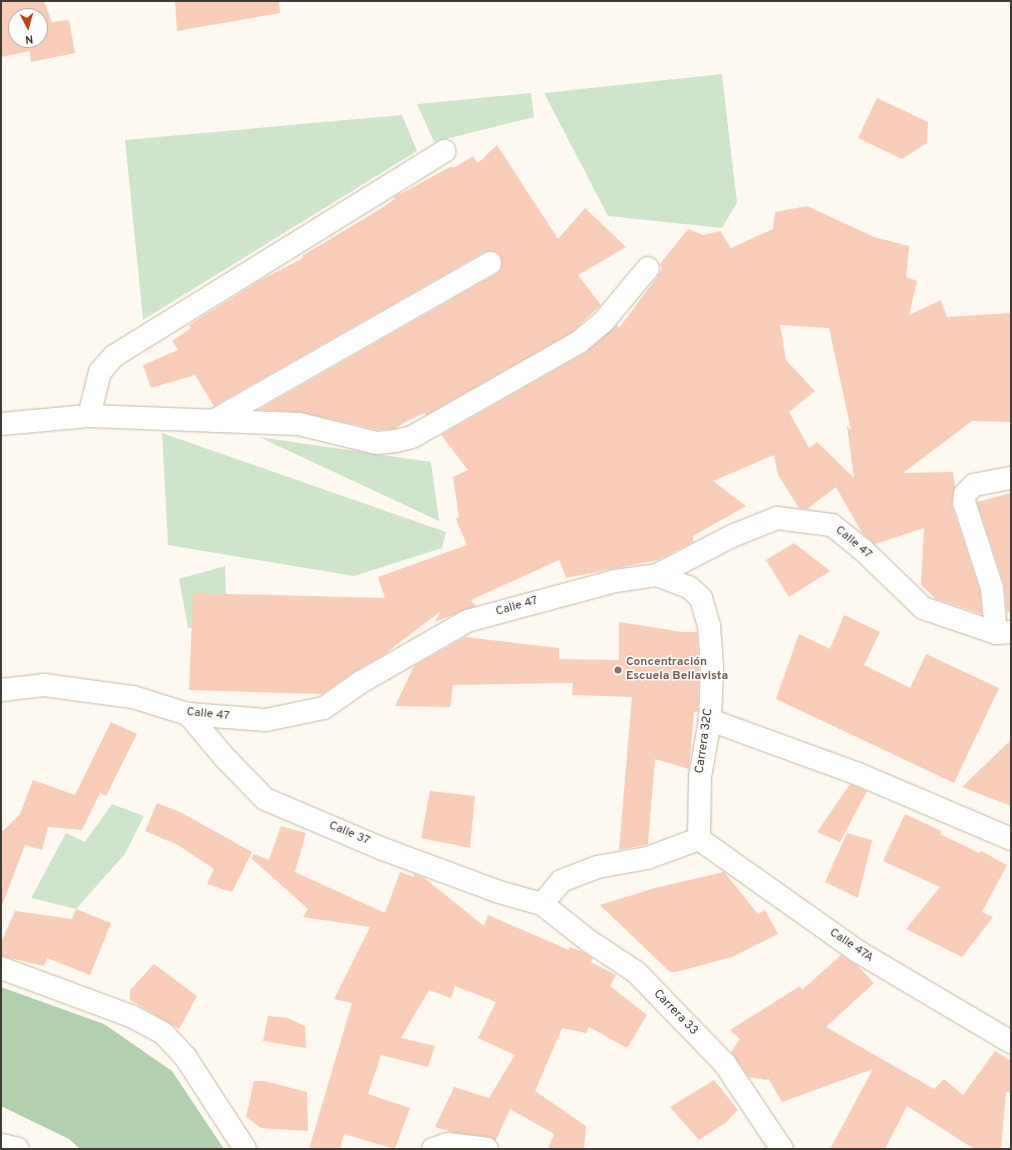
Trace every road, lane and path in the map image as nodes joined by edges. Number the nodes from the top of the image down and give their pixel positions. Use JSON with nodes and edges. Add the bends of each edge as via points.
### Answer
{"nodes":[{"id":1,"x":445,"y":151,"type":"dead end"},
{"id":2,"x":490,"y":263,"type":"dead end"},
{"id":3,"x":648,"y":268,"type":"dead end"},
{"id":4,"x":89,"y":416,"type":"junction"},
{"id":5,"x":213,"y":421,"type":"junction"},
{"id":6,"x":1,"y":424,"type":"edge"},
{"id":7,"x":1011,"y":478,"type":"edge"},
{"id":8,"x":657,"y":575,"type":"junction"},
{"id":9,"x":1004,"y":632,"type":"edge"},
{"id":10,"x":1,"y":690,"type":"edge"},
{"id":11,"x":188,"y":714,"type":"junction"},
{"id":12,"x":710,"y":720,"type":"junction"},
{"id":13,"x":699,"y":839,"type":"junction"},
{"id":14,"x":1011,"y":839,"type":"edge"},
{"id":15,"x":542,"y":904,"type":"junction"},
{"id":16,"x":1,"y":968,"type":"edge"},
{"id":17,"x":1011,"y":1042,"type":"edge"},
{"id":18,"x":1,"y":1145,"type":"edge"},
{"id":19,"x":18,"y":1149,"type":"edge"},
{"id":20,"x":245,"y":1149,"type":"edge"},
{"id":21,"x":433,"y":1149,"type":"edge"},
{"id":22,"x":486,"y":1149,"type":"edge"},
{"id":23,"x":782,"y":1149,"type":"edge"}],
"edges":[{"from":1,"to":4,"type":"street","via":[[114,356],[100,372]]},
{"from":2,"to":5,"type":"street"},
{"from":3,"to":5,"type":"street","via":[[603,322],[579,342],[412,437],[377,443],[299,424]]},
{"from":4,"to":5,"type":"street"},
{"from":4,"to":6,"type":"street"},
{"from":7,"to":9,"type":"street","via":[[974,485],[965,494],[964,502]]},
{"from":8,"to":9,"type":"street","name":"Calle 47","via":[[732,536],[777,518],[832,526],[863,550],[924,608]]},
{"from":8,"to":11,"type":"street","name":"Calle 47","via":[[614,581],[467,622],[361,682],[324,708],[266,720]]},
{"from":8,"to":12,"type":"street","name":"Carrera 32C","via":[[689,587],[701,598],[709,626],[712,666]]},
{"from":10,"to":11,"type":"street","name":"Calle 47","via":[[44,685],[133,697]]},
{"from":11,"to":15,"type":"street","name":"Calle 37","via":[[264,799],[383,849],[499,892]]},
{"from":12,"to":13,"type":"street","name":"Carrera 32C","via":[[700,777]]},
{"from":12,"to":14,"type":"street","via":[[858,774]]},
{"from":13,"to":15,"type":"street","via":[[647,858],[596,867],[561,880]]},
{"from":13,"to":17,"type":"street","name":"Calle 47A","via":[[857,950]]},
{"from":15,"to":23,"type":"street","name":"Carrera 33","via":[[589,941],[636,972],[725,1064]]},
{"from":16,"to":20,"type":"street","via":[[132,1016],[164,1033],[186,1058]]},
{"from":18,"to":19,"type":"street"},
{"from":21,"to":22,"type":"street","via":[[448,1144]]}]}
